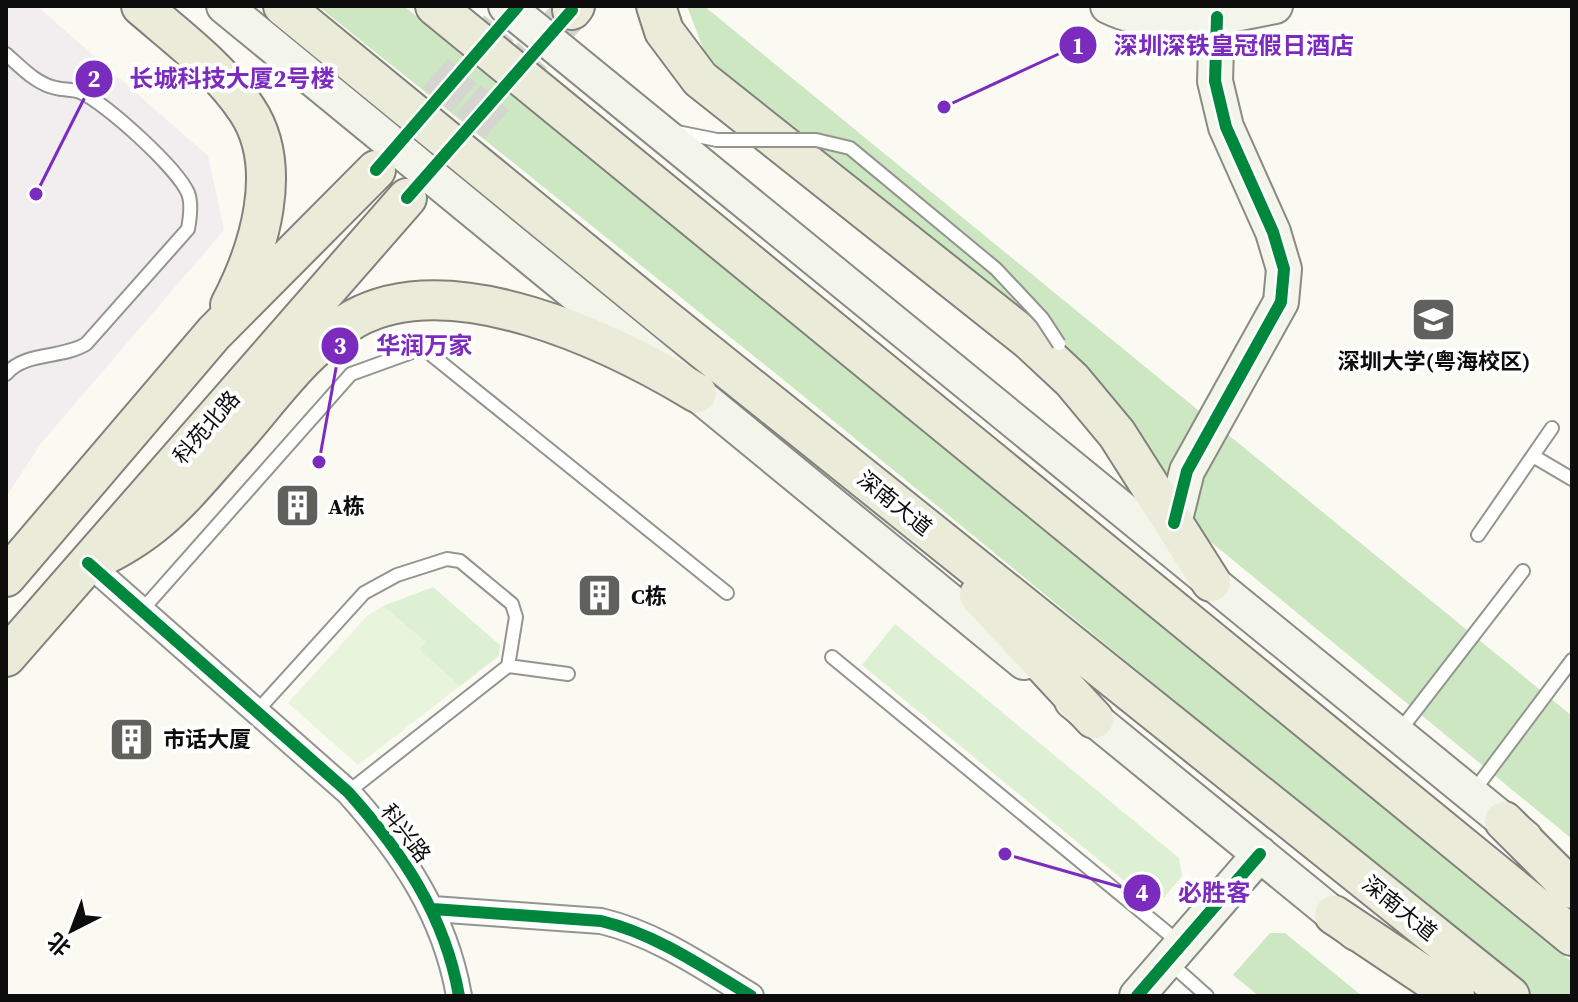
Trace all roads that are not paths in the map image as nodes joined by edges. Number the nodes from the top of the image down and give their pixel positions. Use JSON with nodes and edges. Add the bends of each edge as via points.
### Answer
{"nodes":[{"id":1,"x":141,"y":6,"type":"edge"},
{"id":2,"x":224,"y":6,"type":"edge"},
{"id":3,"x":283,"y":6,"type":"edge"},
{"id":4,"x":435,"y":6,"type":"edge"},
{"id":5,"x":506,"y":6,"type":"edge"},
{"id":6,"x":656,"y":6,"type":"edge"},
{"id":7,"x":1108,"y":6,"type":"edge"},
{"id":8,"x":1275,"y":6,"type":"edge"},
{"id":9,"x":1217,"y":17,"type":"junction"},
{"id":10,"x":6,"y":54,"type":"edge"},
{"id":11,"x":653,"y":126,"type":"junction"},
{"id":12,"x":376,"y":170,"type":"tunnel mouth"},
{"id":13,"x":407,"y":198,"type":"tunnel mouth"},
{"id":14,"x":214,"y":333,"type":"junction"},
{"id":15,"x":857,"y":353,"type":"junction"},
{"id":16,"x":8,"y":366,"type":"edge"},
{"id":17,"x":697,"y":393,"type":"junction"},
{"id":18,"x":1552,"y":428,"type":"dead end"},
{"id":19,"x":1024,"y":429,"type":"junction"},
{"id":20,"x":1117,"y":434,"type":"junction"},
{"id":21,"x":1533,"y":456,"type":"junction"},
{"id":22,"x":1572,"y":479,"type":"edge"},
{"id":23,"x":890,"y":499,"type":"junction"},
{"id":24,"x":1174,"y":523,"type":"junction"},
{"id":25,"x":1478,"y":535,"type":"dead end"},
{"id":26,"x":88,"y":563,"type":"junction"},
{"id":27,"x":1523,"y":571,"type":"dead end"},
{"id":28,"x":6,"y":577,"type":"edge"},
{"id":29,"x":1211,"y":582,"type":"junction"},
{"id":30,"x":727,"y":593,"type":"dead end"},
{"id":31,"x":143,"y":609,"type":"junction"},
{"id":32,"x":6,"y":657,"type":"edge"},
{"id":33,"x":832,"y":657,"type":"dead end"},
{"id":34,"x":1572,"y":660,"type":"edge"},
{"id":35,"x":508,"y":666,"type":"junction"},
{"id":36,"x":568,"y":674,"type":"dead end"},
{"id":37,"x":257,"y":711,"type":"junction"},
{"id":38,"x":1094,"y":719,"type":"junction"},
{"id":39,"x":1397,"y":734,"type":"junction"},
{"id":40,"x":348,"y":792,"type":"junction"},
{"id":41,"x":1471,"y":794,"type":"junction"},
{"id":42,"x":1504,"y":821,"type":"junction"},
{"id":43,"x":1260,"y":854,"type":"junction"},
{"id":44,"x":1572,"y":877,"type":"edge"},
{"id":45,"x":1572,"y":889,"type":"edge"},
{"id":46,"x":433,"y":909,"type":"junction"},
{"id":47,"x":1334,"y":915,"type":"junction"},
{"id":48,"x":1572,"y":936,"type":"edge"},
{"id":49,"x":1175,"y":953,"type":"junction"},
{"id":50,"x":459,"y":996,"type":"edge"},
{"id":51,"x":751,"y":996,"type":"edge"},
{"id":52,"x":1137,"y":996,"type":"edge"},
{"id":53,"x":1207,"y":996,"type":"edge"},
{"id":54,"x":1434,"y":996,"type":"edge"},
{"id":55,"x":1455,"y":996,"type":"edge"},
{"id":56,"x":1510,"y":996,"type":"edge"}],
"edges":[{"from":1,"to":14,"type":"main road","via":[[226,84],[249,113],[260,143],[265,204],[255,247]]},
{"from":2,"to":17,"type":"main road"},
{"from":3,"to":23,"type":"main road","name":"深南大道"},
{"from":4,"to":15,"type":"main road"},
{"from":5,"to":11,"type":"main road"},
{"from":6,"to":20,"type":"main road","via":[[664,31],[700,79],[1029,340],[1072,380]]},
{"from":7,"to":9,"type":"main road","via":[[1163,23]]},
{"from":8,"to":9,"type":"main road"},
{"from":9,"to":24,"type":"main road","via":[[1215,81],[1226,127],[1284,269],[1281,302],[1187,471]]},
{"from":10,"to":16,"type":"lane","via":[[36,80],[95,101],[178,176],[190,207],[188,229],[86,344]]},
{"from":11,"to":19,"type":"main road"},
{"from":11,"to":20,"type":"lane","bridge":true,"via":[[717,140],[816,140],[850,148],[996,269],[1042,318]]},
{"from":12,"to":14,"type":"main road"},
{"from":13,"to":26,"type":"main road","name":"科苑北路"},
{"from":14,"to":28,"type":"main road"},
{"from":15,"to":19,"type":"main road"},
{"from":15,"to":48,"type":"main road"},
{"from":17,"to":26,"type":"main road","via":[[600,342],[486,307],[431,301],[371,311],[332,334],[149,531]]},
{"from":17,"to":38,"type":"main road"},
{"from":18,"to":21,"type":"lane"},
{"from":19,"to":29,"type":"main road"},
{"from":20,"to":24,"type":"main road"},
{"from":21,"to":22,"type":"lane"},
{"from":21,"to":25,"type":"lane"},
{"from":23,"to":38,"type":"main road"},
{"from":23,"to":56,"type":"main road","name":"深南大道"},
{"from":24,"to":29,"type":"main road"},
{"from":26,"to":31,"type":"street","name":"科兴路"},
{"from":26,"to":32,"type":"main road","name":"科苑北路"},
{"from":27,"to":39,"type":"lane"},
{"from":29,"to":39,"type":"main road"},
{"from":30,"to":31,"type":"lane","via":[[423,348],[351,374]]},
{"from":31,"to":37,"type":"street","name":"科兴路"},
{"from":33,"to":49,"type":"lane"},
{"from":34,"to":41,"type":"lane"},
{"from":35,"to":36,"type":"lane"},
{"from":35,"to":37,"type":"lane","via":[[516,617],[512,604],[460,561],[447,559],[397,575],[364,593]]},
{"from":35,"to":40,"type":"lane"},
{"from":37,"to":40,"type":"street","name":"科兴路"},
{"from":38,"to":43,"type":"main road"},
{"from":39,"to":41,"type":"main road"},
{"from":40,"to":46,"type":"street","name":"科兴路","via":[[394,846]]},
{"from":41,"to":42,"type":"main road"},
{"from":42,"to":44,"type":"main road"},
{"from":42,"to":45,"type":"main road"},
{"from":43,"to":47,"type":"main road"},
{"from":43,"to":49,"type":"main road"},
{"from":46,"to":50,"type":"street","name":"科兴路"},
{"from":46,"to":51,"type":"street","via":[[626,927]]},
{"from":47,"to":54,"type":"main road"},
{"from":47,"to":55,"type":"main road"},
{"from":49,"to":52,"type":"main road"},
{"from":49,"to":53,"type":"lane"}]}
